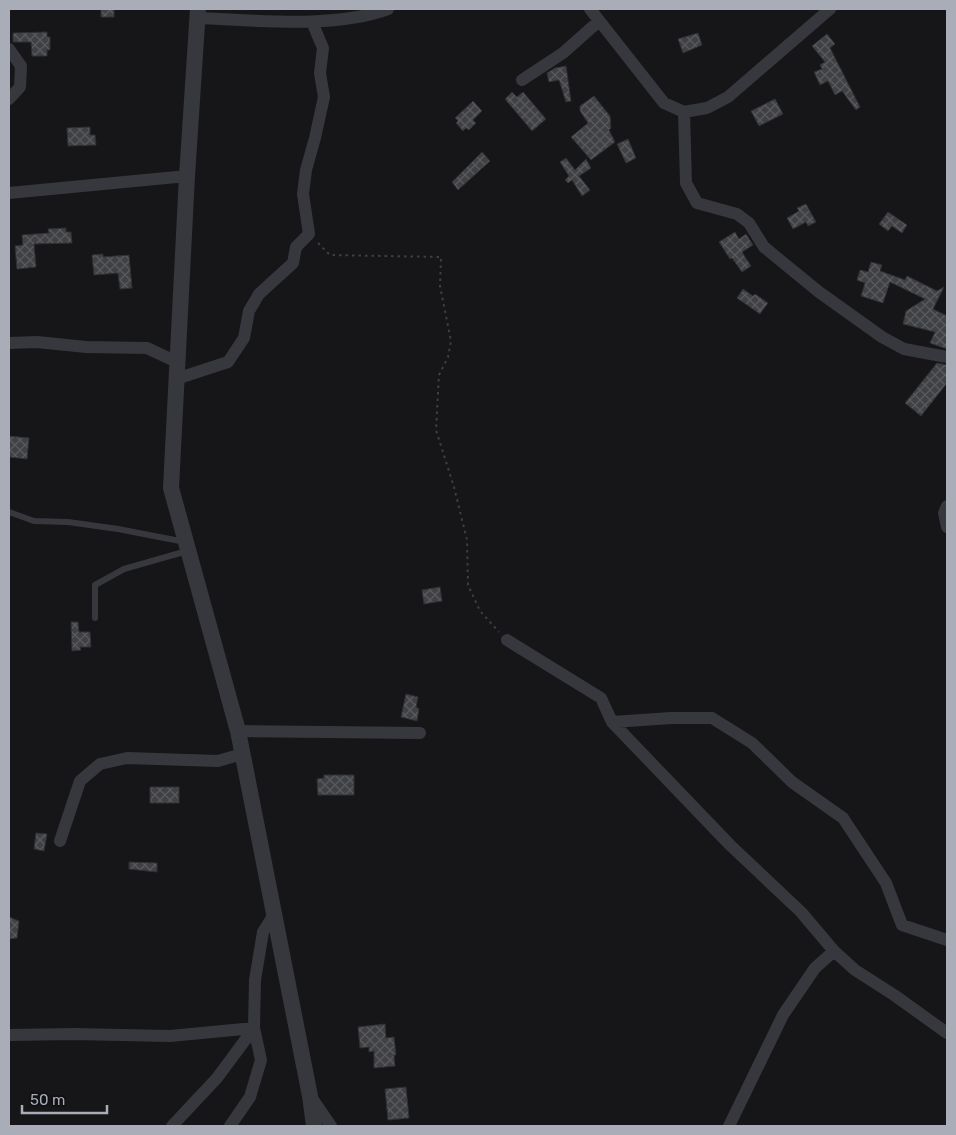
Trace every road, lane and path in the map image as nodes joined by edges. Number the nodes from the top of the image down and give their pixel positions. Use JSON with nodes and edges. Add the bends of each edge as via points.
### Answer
{"nodes":[{"id":1,"x":388,"y":9,"type":"edge"},
{"id":2,"x":590,"y":9,"type":"edge"},
{"id":3,"x":830,"y":9,"type":"edge"},
{"id":4,"x":198,"y":13,"type":"edge"},
{"id":5,"x":599,"y":21,"type":"junction"},
{"id":6,"x":312,"y":22,"type":"junction"},
{"id":7,"x":9,"y":49,"type":"edge"},
{"id":8,"x":522,"y":80,"type":"dead end"},
{"id":9,"x":9,"y":99,"type":"edge"},
{"id":10,"x":684,"y":112,"type":"junction"},
{"id":11,"x":187,"y":176,"type":"junction"},
{"id":12,"x":9,"y":193,"type":"edge"},
{"id":13,"x":309,"y":234,"type":"junction"},
{"id":14,"x":9,"y":343,"type":"edge"},
{"id":15,"x":947,"y":357,"type":"edge"},
{"id":16,"x":177,"y":362,"type":"junction"},
{"id":17,"x":176,"y":379,"type":"junction"},
{"id":18,"x":947,"y":506,"type":"edge"},
{"id":19,"x":9,"y":512,"type":"edge"},
{"id":20,"x":947,"y":527,"type":"edge"},
{"id":21,"x":187,"y":546,"type":"junction"},
{"id":22,"x":95,"y":618,"type":"dead end"},
{"id":23,"x":507,"y":640,"type":"joint"},
{"id":24,"x":612,"y":722,"type":"junction"},
{"id":25,"x":238,"y":731,"type":"junction"},
{"id":26,"x":420,"y":733,"type":"dead end"},
{"id":27,"x":242,"y":754,"type":"junction"},
{"id":28,"x":60,"y":841,"type":"dead end"},
{"id":29,"x":275,"y":914,"type":"junction"},
{"id":30,"x":947,"y":940,"type":"edge"},
{"id":31,"x":834,"y":951,"type":"junction"},
{"id":32,"x":254,"y":1028,"type":"junction"},
{"id":33,"x":947,"y":1033,"type":"edge"},
{"id":34,"x":9,"y":1035,"type":"edge"},
{"id":35,"x":310,"y":1096,"type":"junction"},
{"id":36,"x":172,"y":1126,"type":"edge"},
{"id":37,"x":230,"y":1126,"type":"edge"},
{"id":38,"x":314,"y":1126,"type":"edge"},
{"id":39,"x":331,"y":1126,"type":"edge"},
{"id":40,"x":729,"y":1126,"type":"edge"}],
"edges":[{"from":1,"to":6,"type":"street"},
{"from":2,"to":5,"type":"street"},
{"from":3,"to":10,"type":"street","via":[[728,97],[707,108]]},
{"from":4,"to":6,"type":"street"},
{"from":4,"to":11,"type":"street"},
{"from":5,"to":8,"type":"street","via":[[563,53]]},
{"from":5,"to":10,"type":"street","via":[[664,104]]},
{"from":6,"to":13,"type":"street","via":[[323,48],[320,73],[324,97],[303,194]]},
{"from":7,"to":9,"type":"street","via":[[22,66],[20,87]]},
{"from":10,"to":15,"type":"street","via":[[686,183],[697,203],[737,214],[749,223],[764,248],[882,337],[904,349]]},
{"from":11,"to":12,"type":"street"},
{"from":11,"to":16,"type":"street"},
{"from":13,"to":17,"type":"street","via":[[296,247],[294,263],[259,294],[249,311],[244,338],[228,362]]},
{"from":13,"to":23,"type":"path","via":[[330,255],[441,257],[440,286],[450,342],[448,356],[439,375],[436,430],[467,540],[468,585],[480,611]]},
{"from":14,"to":16,"type":"street","via":[[147,348]]},
{"from":16,"to":17,"type":"street"},
{"from":17,"to":21,"type":"street","via":[[171,488]]},
{"from":18,"to":20,"type":"street","via":[[944,513]]},
{"from":19,"to":21,"type":"lane","via":[[34,521],[109,527]]},
{"from":21,"to":22,"type":"lane","via":[[124,569],[95,585]]},
{"from":21,"to":25,"type":"street"},
{"from":23,"to":24,"type":"street","via":[[600,698]]},
{"from":24,"to":30,"type":"street","via":[[712,718],[752,743],[792,782],[843,818],[886,883],[902,925]]},
{"from":24,"to":31,"type":"street","via":[[730,845],[801,912]]},
{"from":25,"to":26,"type":"street"},
{"from":25,"to":27,"type":"street"},
{"from":27,"to":28,"type":"street","via":[[218,761],[126,758],[100,764],[80,781]]},
{"from":27,"to":29,"type":"street"},
{"from":29,"to":32,"type":"street","via":[[263,932],[254,980]]},
{"from":29,"to":35,"type":"street"},
{"from":31,"to":33,"type":"street","via":[[855,970]]},
{"from":31,"to":40,"type":"street","via":[[815,968],[783,1016]]},
{"from":32,"to":34,"type":"street","via":[[170,1036]]},
{"from":32,"to":36,"type":"street","via":[[218,1078]]},
{"from":32,"to":37,"type":"street","via":[[261,1060],[250,1096]]},
{"from":35,"to":38,"type":"street"},
{"from":35,"to":39,"type":"street"}]}
